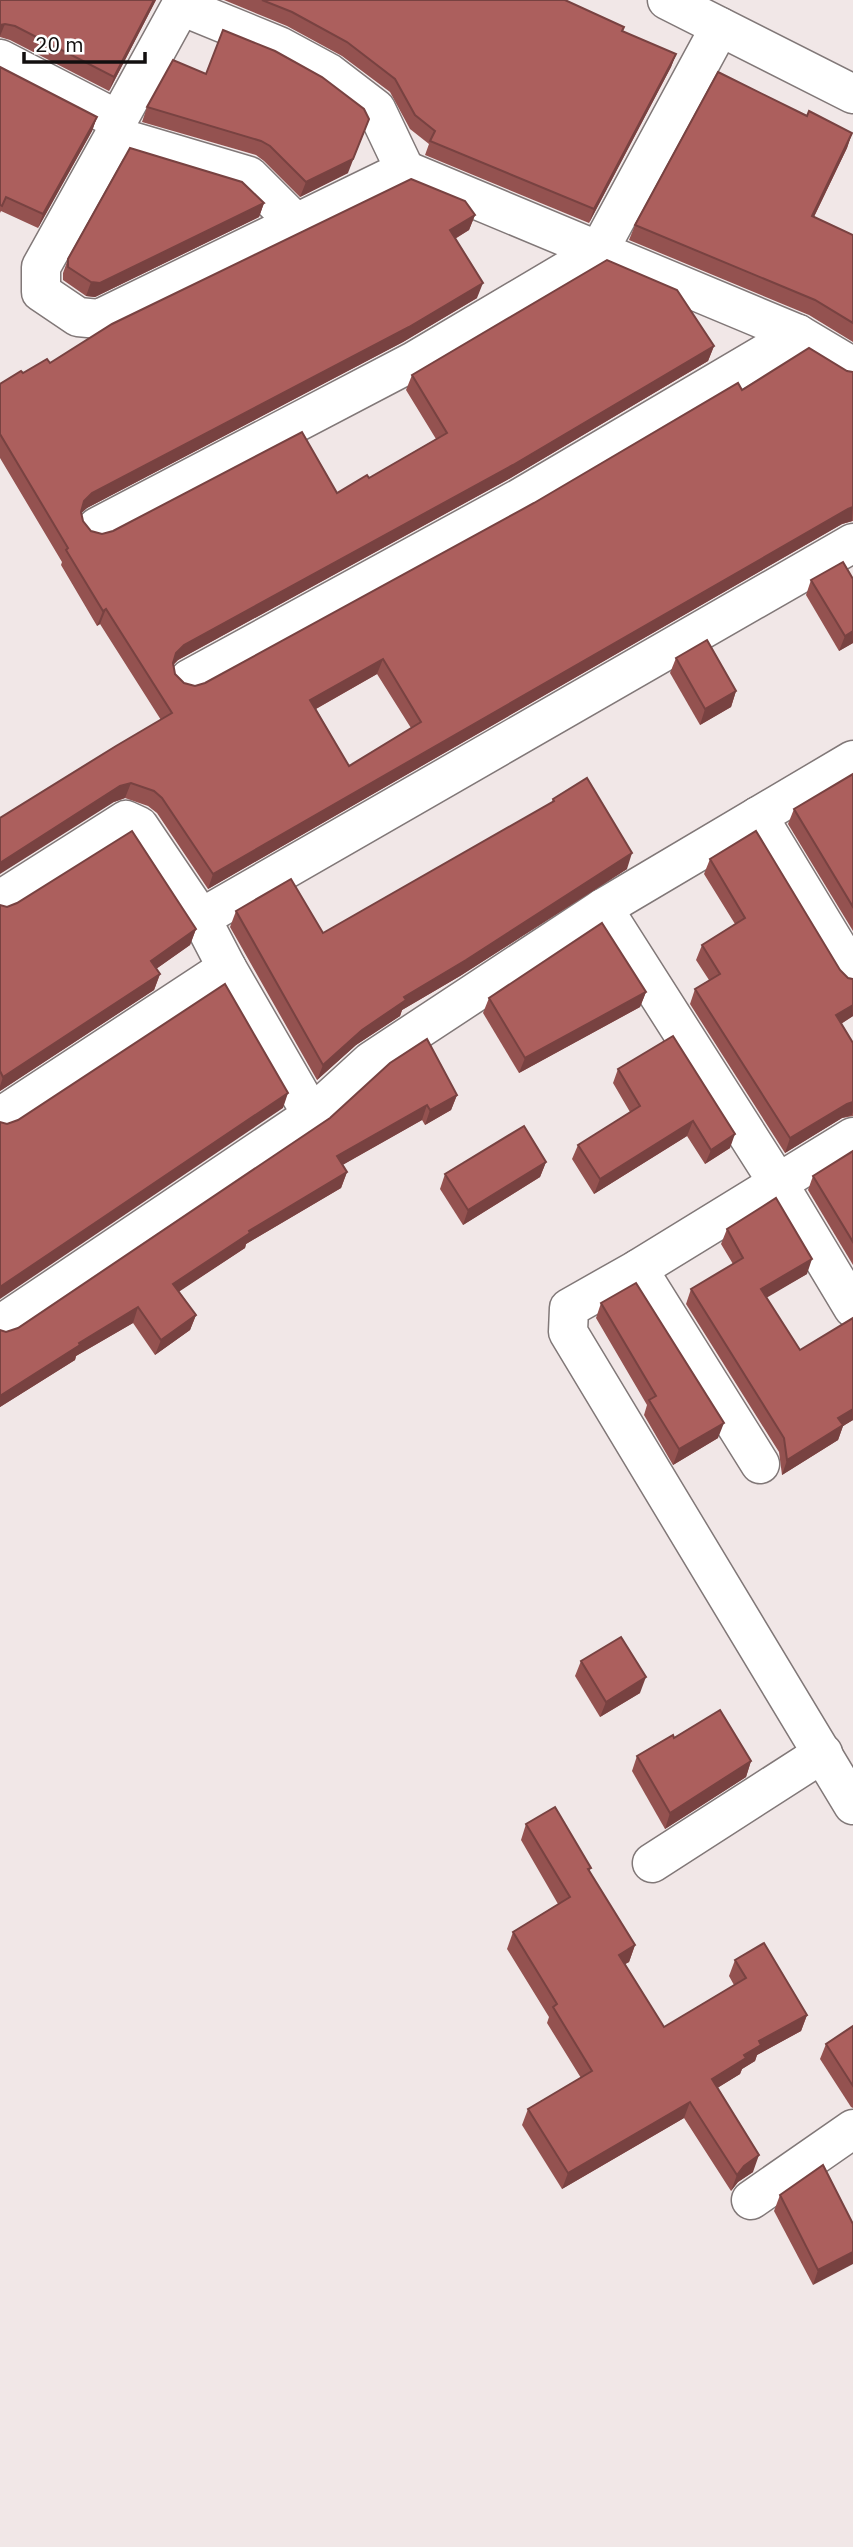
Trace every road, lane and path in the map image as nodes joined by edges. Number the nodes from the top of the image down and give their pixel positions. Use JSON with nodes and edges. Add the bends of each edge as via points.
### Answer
{"nodes":[{"id":1,"x":667,"y":0,"type":"edge"},
{"id":2,"x":182,"y":3,"type":"edge"},
{"id":3,"x":720,"y":27,"type":"junction"},
{"id":4,"x":0,"y":59,"type":"edge"},
{"id":5,"x":853,"y":94,"type":"edge"},
{"id":6,"x":116,"y":128,"type":"junction"},
{"id":7,"x":405,"y":170,"type":"junction"},
{"id":8,"x":297,"y":224,"type":"junction"},
{"id":9,"x":598,"y":252,"type":"junction"},
{"id":10,"x":798,"y":334,"type":"junction"},
{"id":11,"x":853,"y":367,"type":"edge"},
{"id":12,"x":97,"y":527,"type":"dead end"},
{"id":13,"x":853,"y":543,"type":"edge"},
{"id":14,"x":189,"y":679,"type":"dead end"},
{"id":15,"x":853,"y":760,"type":"edge"},
{"id":16,"x":758,"y":816,"type":"junction"},
{"id":17,"x":0,"y":900,"type":"edge"},
{"id":18,"x":603,"y":908,"type":"junction"},
{"id":19,"x":201,"y":918,"type":"junction"},
{"id":20,"x":227,"y":968,"type":"junction"},
{"id":21,"x":853,"y":973,"type":"edge"},
{"id":22,"x":312,"y":1115,"type":"junction"},
{"id":23,"x":0,"y":1117,"type":"edge"},
{"id":24,"x":853,"y":1137,"type":"edge"},
{"id":25,"x":778,"y":1183,"type":"junction"},
{"id":26,"x":638,"y":1269,"type":"junction"},
{"id":27,"x":853,"y":1308,"type":"edge"},
{"id":28,"x":0,"y":1325,"type":"edge"},
{"id":29,"x":760,"y":1464,"type":"dead end"},
{"id":30,"x":823,"y":1753,"type":"junction"},
{"id":31,"x":853,"y":1805,"type":"edge"},
{"id":32,"x":652,"y":1863,"type":"dead end"},
{"id":33,"x":853,"y":2129,"type":"edge"},
{"id":34,"x":751,"y":2200,"type":"dead end"}],
"edges":[{"from":1,"to":3,"type":"street"},
{"from":2,"to":6,"type":"street"},
{"from":2,"to":7,"type":"street","via":[[329,73],[376,109]]},
{"from":3,"to":5,"type":"street"},
{"from":3,"to":9,"type":"street"},
{"from":4,"to":6,"type":"street"},
{"from":6,"to":8,"type":"street","via":[[249,176]]},
{"from":6,"to":8,"type":"street","via":[[41,267],[41,292],[78,317],[99,319]]},
{"from":7,"to":8,"type":"street"},
{"from":7,"to":9,"type":"street"},
{"from":9,"to":10,"type":"street"},
{"from":9,"to":12,"type":"street","via":[[414,361]]},
{"from":10,"to":11,"type":"street"},
{"from":10,"to":14,"type":"street","via":[[519,499]]},
{"from":13,"to":19,"type":"street"},
{"from":15,"to":16,"type":"street"},
{"from":16,"to":18,"type":"street"},
{"from":16,"to":21,"type":"street"},
{"from":17,"to":19,"type":"street","via":[[126,820],[139,826]]},
{"from":18,"to":22,"type":"street","via":[[371,1060]]},
{"from":18,"to":25,"type":"street"},
{"from":19,"to":20,"type":"street"},
{"from":20,"to":22,"type":"street"},
{"from":20,"to":23,"type":"street"},
{"from":22,"to":28,"type":"street"},
{"from":24,"to":25,"type":"street"},
{"from":25,"to":26,"type":"street"},
{"from":25,"to":27,"type":"street"},
{"from":26,"to":29,"type":"street"},
{"from":26,"to":30,"type":"street","via":[[569,1308],[568,1332]]},
{"from":30,"to":31,"type":"street"},
{"from":30,"to":32,"type":"street"},
{"from":33,"to":34,"type":"street"}]}
